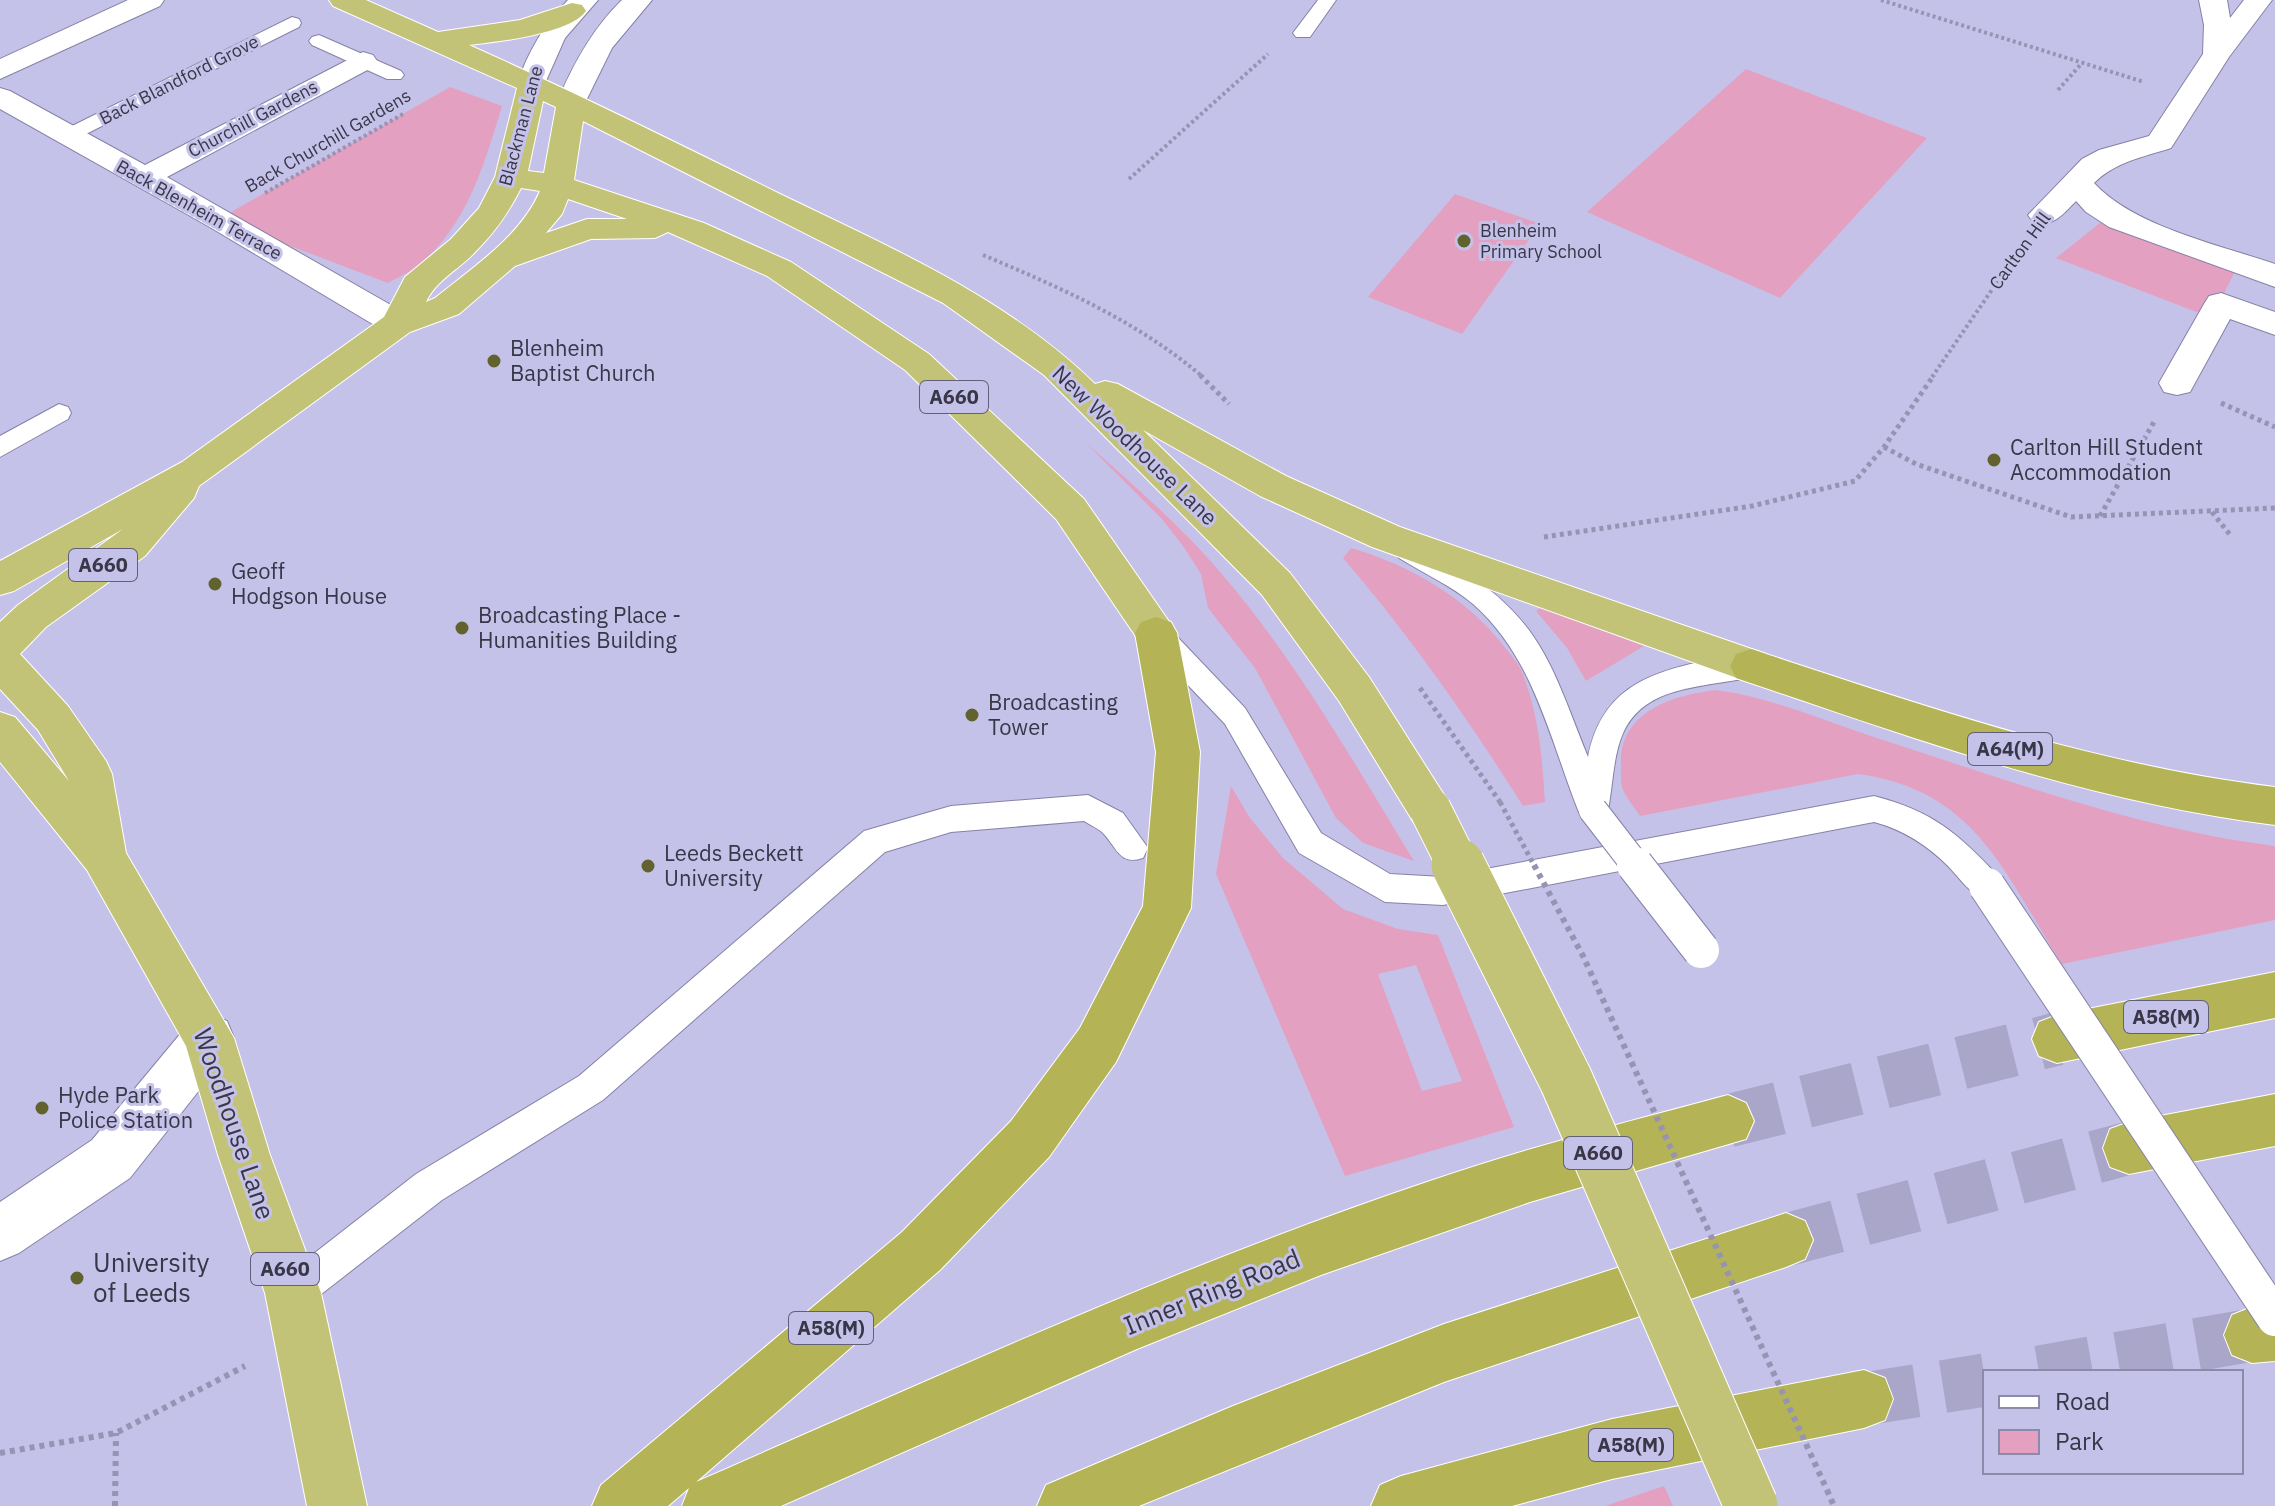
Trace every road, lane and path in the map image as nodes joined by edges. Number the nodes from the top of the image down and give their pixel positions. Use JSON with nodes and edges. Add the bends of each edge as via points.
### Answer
{"nodes":[{"id":1,"x":150,"y":0,"type":"edge"},
{"id":2,"x":343,"y":0,"type":"edge"},
{"id":3,"x":638,"y":0,"type":"edge"},
{"id":4,"x":1327,"y":0,"type":"edge"},
{"id":5,"x":1881,"y":0,"type":"edge"},
{"id":6,"x":2213,"y":0,"type":"edge"},
{"id":7,"x":2258,"y":0,"type":"edge"},
{"id":8,"x":578,"y":5,"type":"edge"},
{"id":9,"x":292,"y":23,"type":"dead end"},
{"id":10,"x":1303,"y":33,"type":"joint"},
{"id":11,"x":319,"y":41,"type":"dead end"},
{"id":12,"x":433,"y":41,"type":"junction"},
{"id":13,"x":2217,"y":54,"type":"junction"},
{"id":14,"x":363,"y":61,"type":"junction"},
{"id":15,"x":2082,"y":63,"type":"junction"},
{"id":16,"x":0,"y":70,"type":"edge"},
{"id":17,"x":504,"y":72,"type":"junction"},
{"id":18,"x":394,"y":75,"type":"dead end"},
{"id":19,"x":532,"y":84,"type":"junction"},
{"id":20,"x":2058,"y":90,"type":"dead end"},
{"id":21,"x":0,"y":97,"type":"edge"},
{"id":22,"x":2191,"y":97,"type":"junction"},
{"id":23,"x":571,"y":105,"type":"junction"},
{"id":24,"x":410,"y":110,"type":"dead end"},
{"id":25,"x":67,"y":136,"type":"junction"},
{"id":26,"x":511,"y":177,"type":"junction"},
{"id":27,"x":143,"y":178,"type":"junction"},
{"id":28,"x":1129,"y":179,"type":"dead end"},
{"id":29,"x":2077,"y":183,"type":"junction"},
{"id":30,"x":558,"y":185,"type":"junction"},
{"id":31,"x":493,"y":212,"type":"junction"},
{"id":32,"x":2044,"y":215,"type":"joint"},
{"id":33,"x":219,"y":219,"type":"junction"},
{"id":34,"x":693,"y":230,"type":"junction"},
{"id":35,"x":501,"y":261,"type":"junction"},
{"id":36,"x":2275,"y":276,"type":"edge"},
{"id":37,"x":398,"y":324,"type":"junction"},
{"id":38,"x":2275,"y":324,"type":"edge"},
{"id":39,"x":1057,"y":367,"type":"junction"},
{"id":40,"x":2177,"y":383,"type":"dead end"},
{"id":41,"x":59,"y":413,"type":"dead end"},
{"id":42,"x":1884,"y":447,"type":"junction"},
{"id":43,"x":0,"y":448,"type":"edge"},
{"id":44,"x":195,"y":471,"type":"junction"},
{"id":45,"x":2275,"y":508,"type":"edge"},
{"id":46,"x":2212,"y":511,"type":"junction"},
{"id":47,"x":2231,"y":536,"type":"dead end"},
{"id":48,"x":1386,"y":537,"type":"junction"},
{"id":49,"x":1535,"y":537,"type":"dead end"},
{"id":50,"x":0,"y":580,"type":"edge"},
{"id":51,"x":1156,"y":633,"type":"junction"},
{"id":52,"x":0,"y":648,"type":"edge"},
{"id":53,"x":0,"y":661,"type":"edge"},
{"id":54,"x":1751,"y":666,"type":"junction"},
{"id":55,"x":0,"y":730,"type":"edge"},
{"id":56,"x":1500,"y":802,"type":"dead end"},
{"id":57,"x":2275,"y":806,"type":"edge"},
{"id":58,"x":1593,"y":810,"type":"junction"},
{"id":59,"x":1132,"y":848,"type":"dead end"},
{"id":60,"x":103,"y":856,"type":"junction"},
{"id":61,"x":1701,"y":950,"type":"dead end"},
{"id":62,"x":2275,"y":995,"type":"edge"},
{"id":63,"x":209,"y":1038,"type":"junction"},
{"id":64,"x":2057,"y":1039,"type":"tunnel mouth"},
{"id":65,"x":2275,"y":1120,"type":"edge"},
{"id":66,"x":1728,"y":1121,"type":"tunnel mouth"},
{"id":67,"x":2129,"y":1148,"type":"tunnel mouth"},
{"id":68,"x":0,"y":1234,"type":"edge"},
{"id":69,"x":1786,"y":1240,"type":"tunnel mouth"},
{"id":70,"x":293,"y":1293,"type":"junction"},
{"id":71,"x":2267,"y":1329,"type":"edge"},
{"id":72,"x":244,"y":1367,"type":"dead end"},
{"id":73,"x":1864,"y":1399,"type":"tunnel mouth"},
{"id":74,"x":116,"y":1433,"type":"junction"},
{"id":75,"x":0,"y":1453,"type":"edge"},
{"id":76,"x":115,"y":1506,"type":"edge"},
{"id":77,"x":337,"y":1506,"type":"edge"},
{"id":78,"x":622,"y":1506,"type":"edge"},
{"id":79,"x":712,"y":1506,"type":"edge"},
{"id":80,"x":1067,"y":1506,"type":"edge"},
{"id":81,"x":1401,"y":1506,"type":"edge"},
{"id":82,"x":1751,"y":1506,"type":"edge"},
{"id":83,"x":1834,"y":1506,"type":"edge"}],
"edges":[{"from":1,"to":16,"type":"street"},
{"from":2,"to":12,"type":"highway","number":"A660"},
{"from":3,"to":23,"type":"street","name":"Blackman Lane","via":[[584,69]]},
{"from":4,"to":10,"type":"lane"},
{"from":5,"to":15,"type":"path"},
{"from":6,"to":13,"type":"street"},
{"from":7,"to":13,"type":"street","name":"Carlton Hill"},
{"from":8,"to":12,"type":"highway","via":[[553,21]]},
{"from":8,"to":19,"type":"street","name":"Blackman Lane","via":[[542,52]]},
{"from":9,"to":25,"type":"lane","name":"Back Blandford Grove"},
{"from":10,"to":28,"type":"path","via":[[1275,48]]},
{"from":11,"to":14,"type":"lane"},
{"from":12,"to":17,"type":"highway","number":"A660"},
{"from":13,"to":22,"type":"street","name":"Carlton Hill"},
{"from":14,"to":18,"type":"lane"},
{"from":14,"to":27,"type":"street","name":"Churchill Gardens"},
{"from":15,"to":20,"type":"path"},
{"from":15,"to":22,"type":"path"},
{"from":17,"to":19,"type":"highway","number":"A660"},
{"from":17,"to":31,"type":"highway","via":[[506,101],[488,177]]},
{"from":19,"to":23,"type":"highway","number":"A660"},
{"from":19,"to":26,"type":"highway","name":"Blackman Lane","number":"A660"},
{"from":21,"to":25,"type":"street","name":"Back Blenheim Terrace"},
{"from":22,"to":29,"type":"street","name":"Carlton Hill","via":[[2160,142],[2110,157]]},
{"from":23,"to":30,"type":"highway","name":"Blackman Lane","number":"A660"},
{"from":23,"to":39,"type":"highway","name":"New Woodhouse Lane","number":"A660","via":[[955,295]]},
{"from":24,"to":33,"type":"path","name":"Back Churchill Gardens"},
{"from":25,"to":27,"type":"street","name":"Back Blenheim Terrace"},
{"from":26,"to":30,"type":"highway","number":"A660"},
{"from":26,"to":31,"type":"highway","name":"Blackman Lane","number":"A660"},
{"from":27,"to":33,"type":"street","name":"Back Blenheim Terrace"},
{"from":29,"to":32,"type":"street","name":"Carlton Hill"},
{"from":29,"to":36,"type":"street","via":[[2120,220]]},
{"from":30,"to":34,"type":"highway","number":"A660"},
{"from":30,"to":35,"type":"highway","name":"Blackman Lane","number":"A660","via":[[546,214]]},
{"from":31,"to":37,"type":"highway","name":"Blackman Lane","number":"A660","via":[[417,285]]},
{"from":32,"to":42,"type":"path","name":"Carlton Hill"},
{"from":33,"to":37,"type":"street","name":"Back Blenheim Terrace"},
{"from":34,"to":35,"type":"highway","via":[[587,229]]},
{"from":34,"to":51,"type":"highway","number":"A660","via":[[779,269],[917,362],[1070,509]]},
{"from":35,"to":37,"type":"highway","name":"Blackman Lane","number":"A660","via":[[447,306]]},
{"from":37,"to":44,"type":"highway","name":"Blackman Lane","number":"A660"},
{"from":38,"to":40,"type":"street","via":[[2221,304]]},
{"from":39,"to":48,"type":"highway","via":[[1273,486]]},
{"from":39,"to":82,"type":"highway","name":"New Woodhouse Lane","number":"A660","bridge":true,"via":[[1276,584],[1354,689],[1430,809],[1566,1080]]},
{"from":41,"to":43,"type":"lane"},
{"from":42,"to":46,"type":"path","via":[[1916,464],[2071,517]]},
{"from":42,"to":49,"type":"path","name":"Carlton Hill","via":[[1855,481],[1739,508]]},
{"from":44,"to":50,"type":"highway","name":"Blackman Lane","number":"A660"},
{"from":44,"to":52,"type":"highway","name":"Blackman Lane","number":"A660","via":[[131,546],[32,616]]},
{"from":45,"to":46,"type":"path"},
{"from":46,"to":47,"type":"path"},
{"from":48,"to":54,"type":"highway"},
{"from":48,"to":58,"type":"lane","via":[[1482,596],[1521,638],[1545,680]]},
{"from":51,"to":71,"type":"lane","bridge":true,"via":[[1235,716],[1310,843],[1385,888],[1443,891],[1874,809],[1908,817],[1941,837],[1987,886]]},
{"from":51,"to":78,"type":"highway","number":"A58(M)","via":[[1178,752],[1167,908],[1098,1045],[1030,1139],[921,1251]]},
{"from":53,"to":60,"type":"highway","name":"Woodhouse Lane","number":"A660","via":[[53,718],[90,774]]},
{"from":54,"to":57,"type":"highway","number":"A64(M)","via":[[2073,770],[2227,802]]},
{"from":54,"to":58,"type":"lane","via":[[1686,676],[1635,697],[1612,725]]},
{"from":55,"to":60,"type":"highway","name":"Woodhouse Lane","number":"A660"},
{"from":56,"to":83,"type":"path","bridge":true,"via":[[1583,956]]},
{"from":58,"to":61,"type":"lane","bridge":true},
{"from":59,"to":70,"type":"lane","via":[[1112,822],[1088,808],[951,819],[875,841],[591,1088],[429,1187]]},
{"from":60,"to":63,"type":"highway","name":"Woodhouse Lane","number":"A660"},
{"from":62,"to":64,"type":"highway","number":"A58(M)"},
{"from":63,"to":68,"type":"street","via":[[111,1159]]},
{"from":63,"to":70,"type":"highway","name":"Woodhouse Lane","number":"A660"},
{"from":65,"to":67,"type":"highway"},
{"from":66,"to":79,"type":"highway","name":"Inner Ring Road","via":[[1531,1174],[1193,1297]]},
{"from":69,"to":80,"type":"highway","via":[[1444,1353]]},
{"from":70,"to":77,"type":"highway","name":"Woodhouse Lane","number":"A660"},
{"from":72,"to":74,"type":"path"},
{"from":73,"to":81,"type":"highway","number":"A58(M)","via":[[1612,1449]]},
{"from":74,"to":75,"type":"path"},
{"from":74,"to":76,"type":"path"}]}
